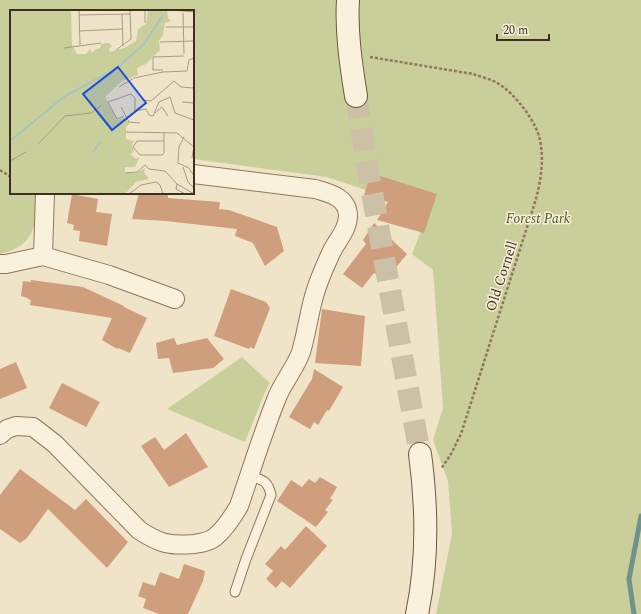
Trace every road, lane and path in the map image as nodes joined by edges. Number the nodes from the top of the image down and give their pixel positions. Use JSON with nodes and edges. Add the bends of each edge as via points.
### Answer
{"nodes":[{"id":1,"x":344,"y":5,"type":"edge"},
{"id":2,"x":350,"y":53,"type":"junction"},
{"id":3,"x":356,"y":96,"type":"tunnel mouth"},
{"id":4,"x":0,"y":170,"type":"edge"},
{"id":5,"x":194,"y":174,"type":"edge"},
{"id":6,"x":10,"y":176,"type":"edge"},
{"id":7,"x":45,"y":194,"type":"edge"},
{"id":8,"x":43,"y":256,"type":"junction"},
{"id":9,"x":0,"y":264,"type":"edge"},
{"id":10,"x":175,"y":299,"type":"dead end"},
{"id":11,"x":0,"y":435,"type":"edge"},
{"id":12,"x":420,"y":454,"type":"tunnel mouth"},
{"id":13,"x":250,"y":476,"type":"junction"},
{"id":14,"x":423,"y":477,"type":"junction"},
{"id":15,"x":235,"y":592,"type":"dead end"},
{"id":16,"x":416,"y":614,"type":"edge"}],
"edges":[{"from":1,"to":2,"type":"main road"},
{"from":2,"to":3,"type":"main road"},
{"from":2,"to":14,"type":"path","name":"Old Cornell","via":[[485,78],[498,84],[517,101],[531,119],[540,140],[541,179],[536,199],[461,434],[442,468]]},
{"from":4,"to":6,"type":"path"},
{"from":5,"to":13,"type":"street","via":[[315,189],[336,196],[346,207],[347,223],[344,232],[332,252],[315,293],[301,351],[276,398]]},
{"from":7,"to":8,"type":"street"},
{"from":8,"to":9,"type":"street"},
{"from":8,"to":10,"type":"street","via":[[109,275]]},
{"from":11,"to":13,"type":"street","via":[[16,426],[34,427],[140,530],[152,538],[177,545],[202,543],[214,538],[230,522]]},
{"from":12,"to":14,"type":"main road"},
{"from":13,"to":15,"type":"lane","via":[[263,480],[269,486],[271,495]]},
{"from":14,"to":16,"type":"main road","via":[[424,535],[420,599]]}]}
